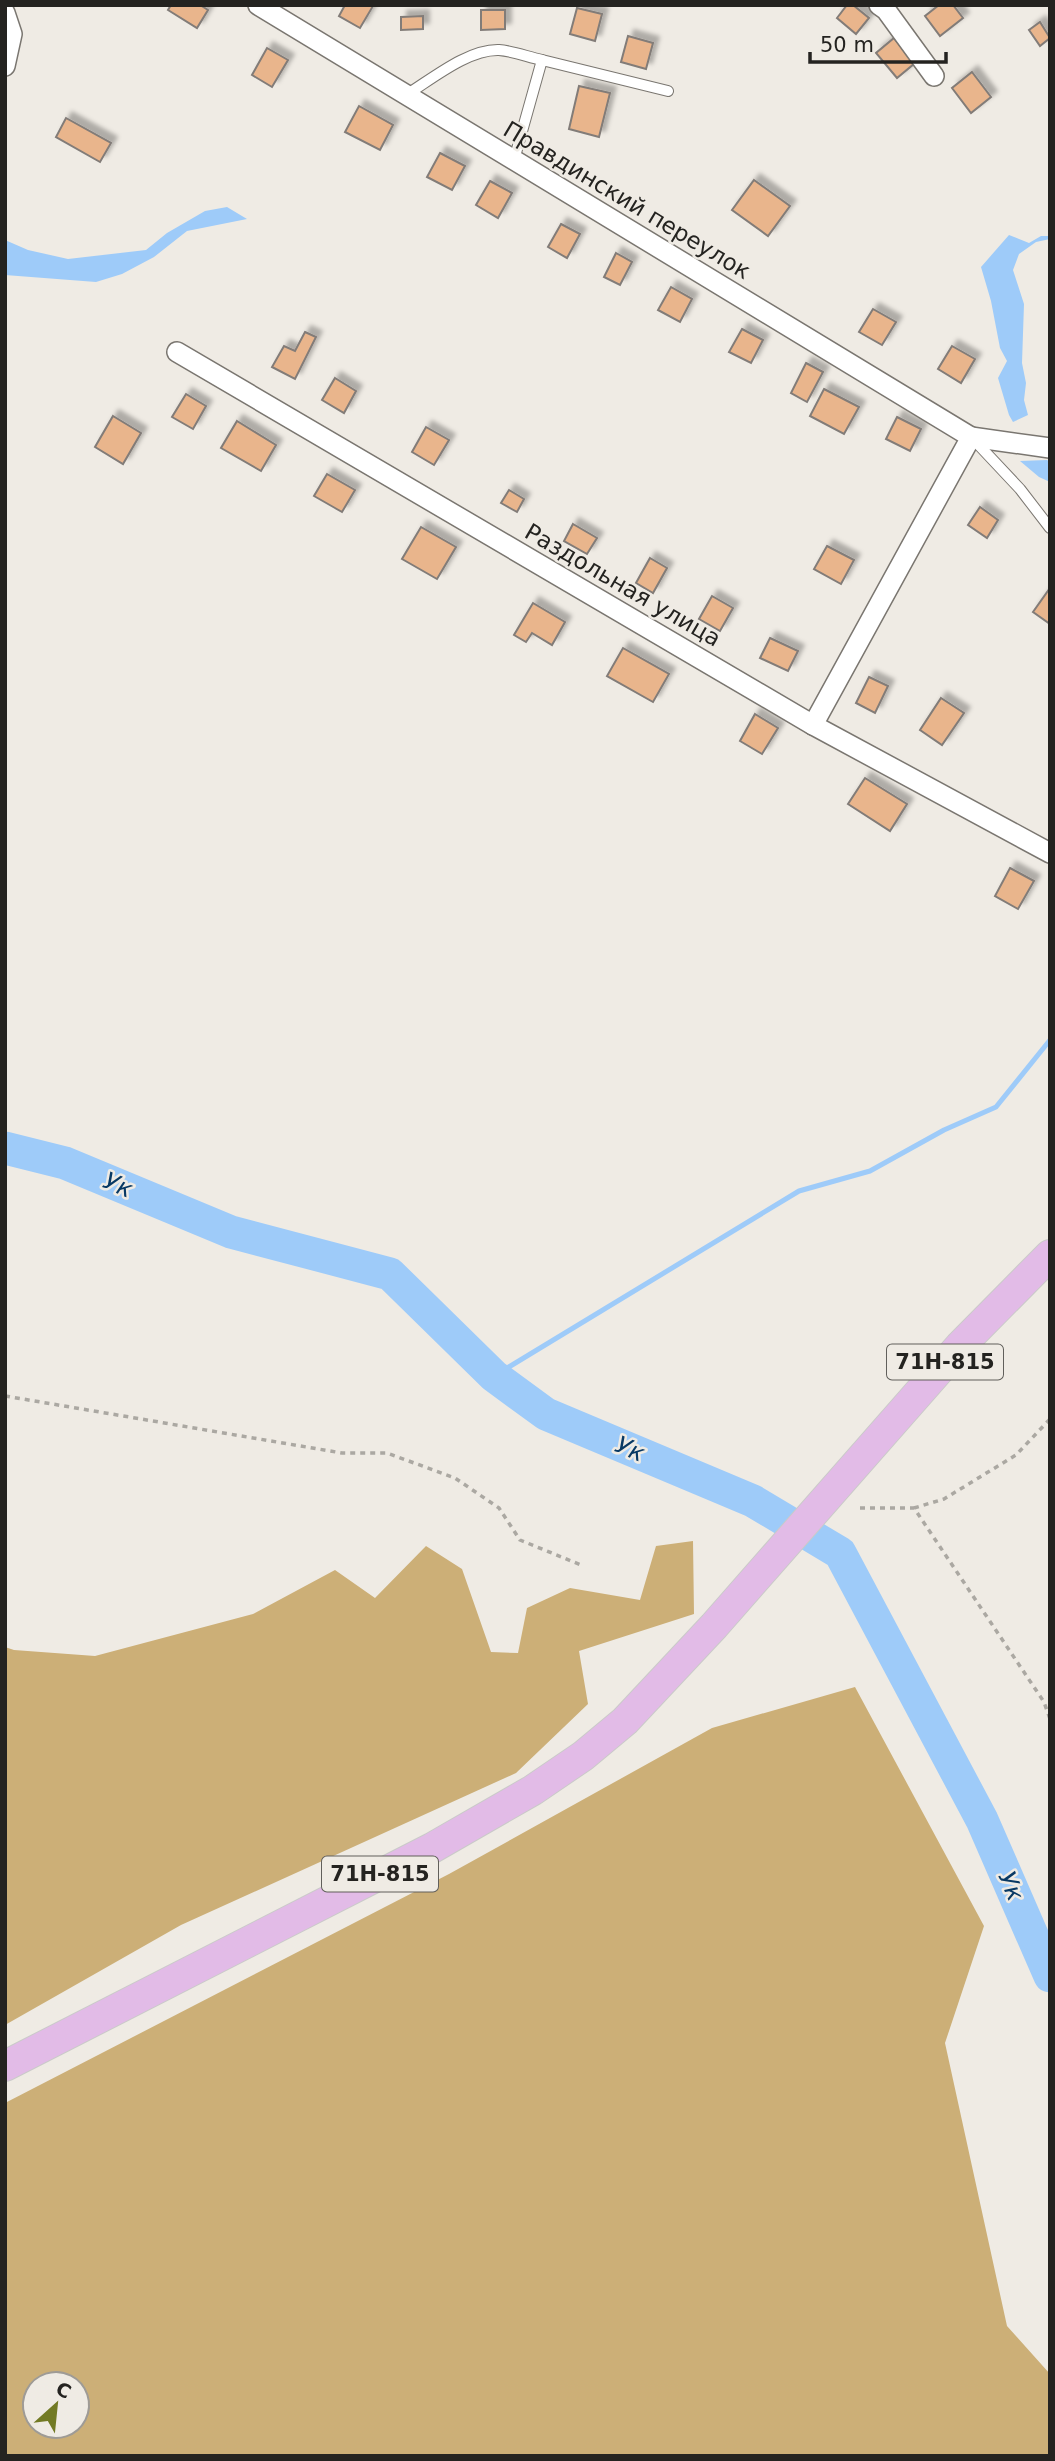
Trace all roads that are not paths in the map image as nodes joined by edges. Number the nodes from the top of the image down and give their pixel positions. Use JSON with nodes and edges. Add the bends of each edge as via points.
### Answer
{"nodes":[{"id":1,"x":258,"y":5,"type":"edge"},
{"id":2,"x":886,"y":7,"type":"edge"},
{"id":3,"x":5,"y":13,"type":"edge"},
{"id":4,"x":542,"y":60,"type":"junction"},
{"id":5,"x":5,"y":66,"type":"edge"},
{"id":6,"x":934,"y":76,"type":"dead end"},
{"id":7,"x":668,"y":92,"type":"dead end"},
{"id":8,"x":406,"y":95,"type":"junction"},
{"id":9,"x":514,"y":160,"type":"junction"},
{"id":10,"x":177,"y":352,"type":"dead end"},
{"id":11,"x":971,"y":437,"type":"junction"},
{"id":12,"x":1050,"y":448,"type":"edge"},
{"id":13,"x":1050,"y":528,"type":"edge"},
{"id":14,"x":813,"y":725,"type":"junction"},
{"id":15,"x":1050,"y":853,"type":"edge"},
{"id":16,"x":1050,"y":1255,"type":"edge"},
{"id":17,"x":5,"y":2066,"type":"edge"}],
"edges":[{"from":1,"to":8,"type":"street","name":"Правдинский переулок"},
{"from":2,"to":6,"type":"street"},
{"from":3,"to":5,"type":"street","via":[[12,34]]},
{"from":4,"to":7,"type":"lane"},
{"from":4,"to":8,"type":"lane","via":[[502,50],[479,53]]},
{"from":4,"to":9,"type":"lane"},
{"from":8,"to":9,"type":"street","name":"Правдинский переулок"},
{"from":9,"to":11,"type":"street","name":"Правдинский переулок"},
{"from":10,"to":14,"type":"street","name":"Раздольная улица"},
{"from":11,"to":12,"type":"street","name":"Правдинский переулок"},
{"from":11,"to":13,"type":"lane"},
{"from":11,"to":14,"type":"street"},
{"from":14,"to":15,"type":"street","name":"Раздольная улица"},
{"from":16,"to":17,"type":"main road","number":"71Н-815","via":[[960,1346],[714,1626],[625,1721],[583,1756],[432,1848]]}]}
